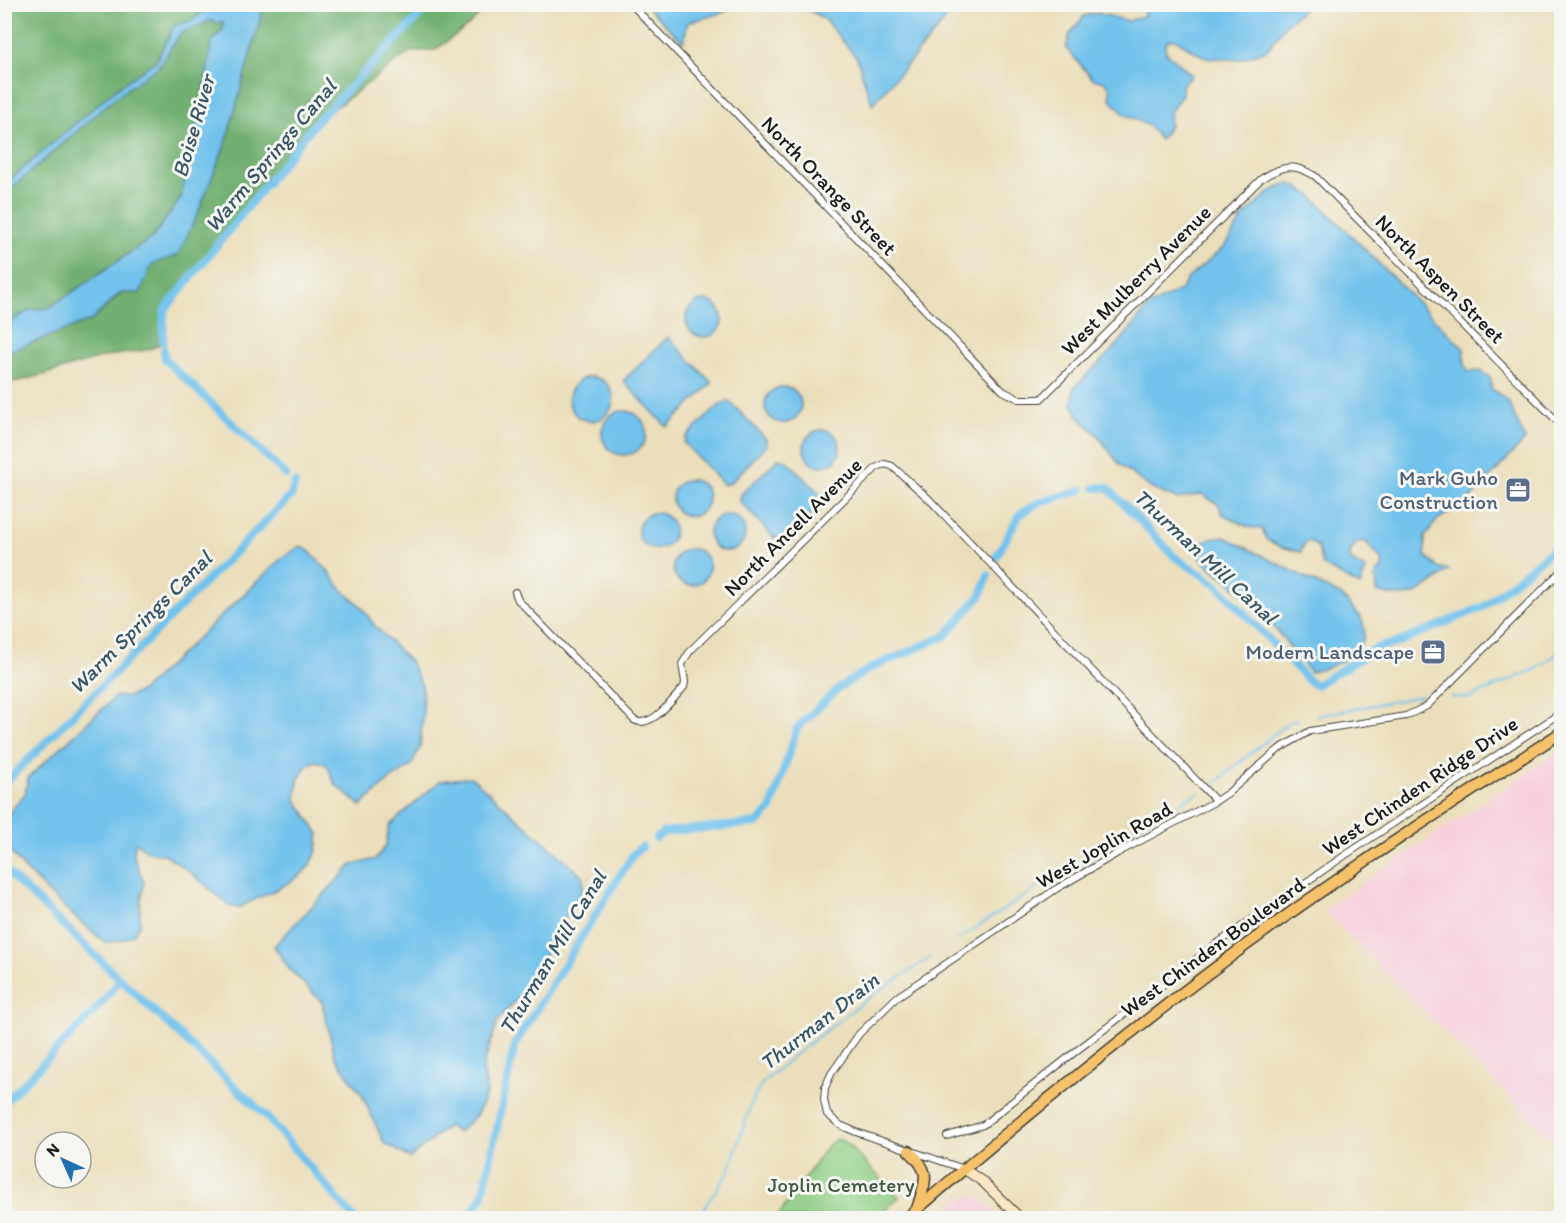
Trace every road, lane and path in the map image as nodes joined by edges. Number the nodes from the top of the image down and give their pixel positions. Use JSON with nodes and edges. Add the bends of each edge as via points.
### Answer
{"nodes":[{"id":1,"x":631,"y":4,"type":"edge"},
{"id":2,"x":1288,"y":166,"type":"joint"},
{"id":3,"x":1003,"y":391,"type":"joint"},
{"id":4,"x":1562,"y":426,"type":"edge"},
{"id":5,"x":1562,"y":570,"type":"edge"},
{"id":6,"x":515,"y":592,"type":"dead end"},
{"id":7,"x":1562,"y":712,"type":"edge"},
{"id":8,"x":1562,"y":732,"type":"edge"},
{"id":9,"x":1216,"y":801,"type":"junction"},
{"id":10,"x":947,"y":1136,"type":"dead end"},
{"id":11,"x":909,"y":1151,"type":"junction"},
{"id":12,"x":964,"y":1169,"type":"junction"},
{"id":13,"x":918,"y":1209,"type":"junction"},
{"id":14,"x":907,"y":1218,"type":"edge"},
{"id":15,"x":1020,"y":1218,"type":"edge"}],
"edges":[{"from":1,"to":3,"type":"street","name":"North Orange Street"},
{"from":2,"to":3,"type":"street","name":"West Mulberry Avenue","via":[[1261,179],[1041,399],[1019,399]]},
{"from":2,"to":4,"type":"street","name":"North Aspen Street","via":[[1316,176]]},
{"from":5,"to":9,"type":"street","name":"West Joplin Road","via":[[1427,706],[1406,716],[1310,731],[1279,749]]},
{"from":6,"to":9,"type":"street","name":"North Ancell Avenue","via":[[518,600],[634,720],[648,722],[684,687],[682,664],[690,651],[876,468],[892,466],[928,498]]},
{"from":7,"to":10,"type":"street","name":"West Chinden Ridge Drive","via":[[1212,947],[983,1125]]},
{"from":8,"to":12,"type":"main road","name":"West Chinden Boulevard","via":[[1280,920],[1094,1062]]},
{"from":9,"to":11,"type":"street","name":"West Joplin Road","via":[[1056,890],[910,987],[859,1034],[825,1088],[827,1114],[840,1125]]},
{"from":11,"to":12,"type":"street","name":"West Joplin Road"},
{"from":11,"to":13,"type":"main road","via":[[924,1168]]},
{"from":12,"to":13,"type":"main road","name":"West Chinden Boulevard"},
{"from":12,"to":15,"type":"main road"},
{"from":13,"to":14,"type":"main road","name":"West Chinden Boulevard"}]}
